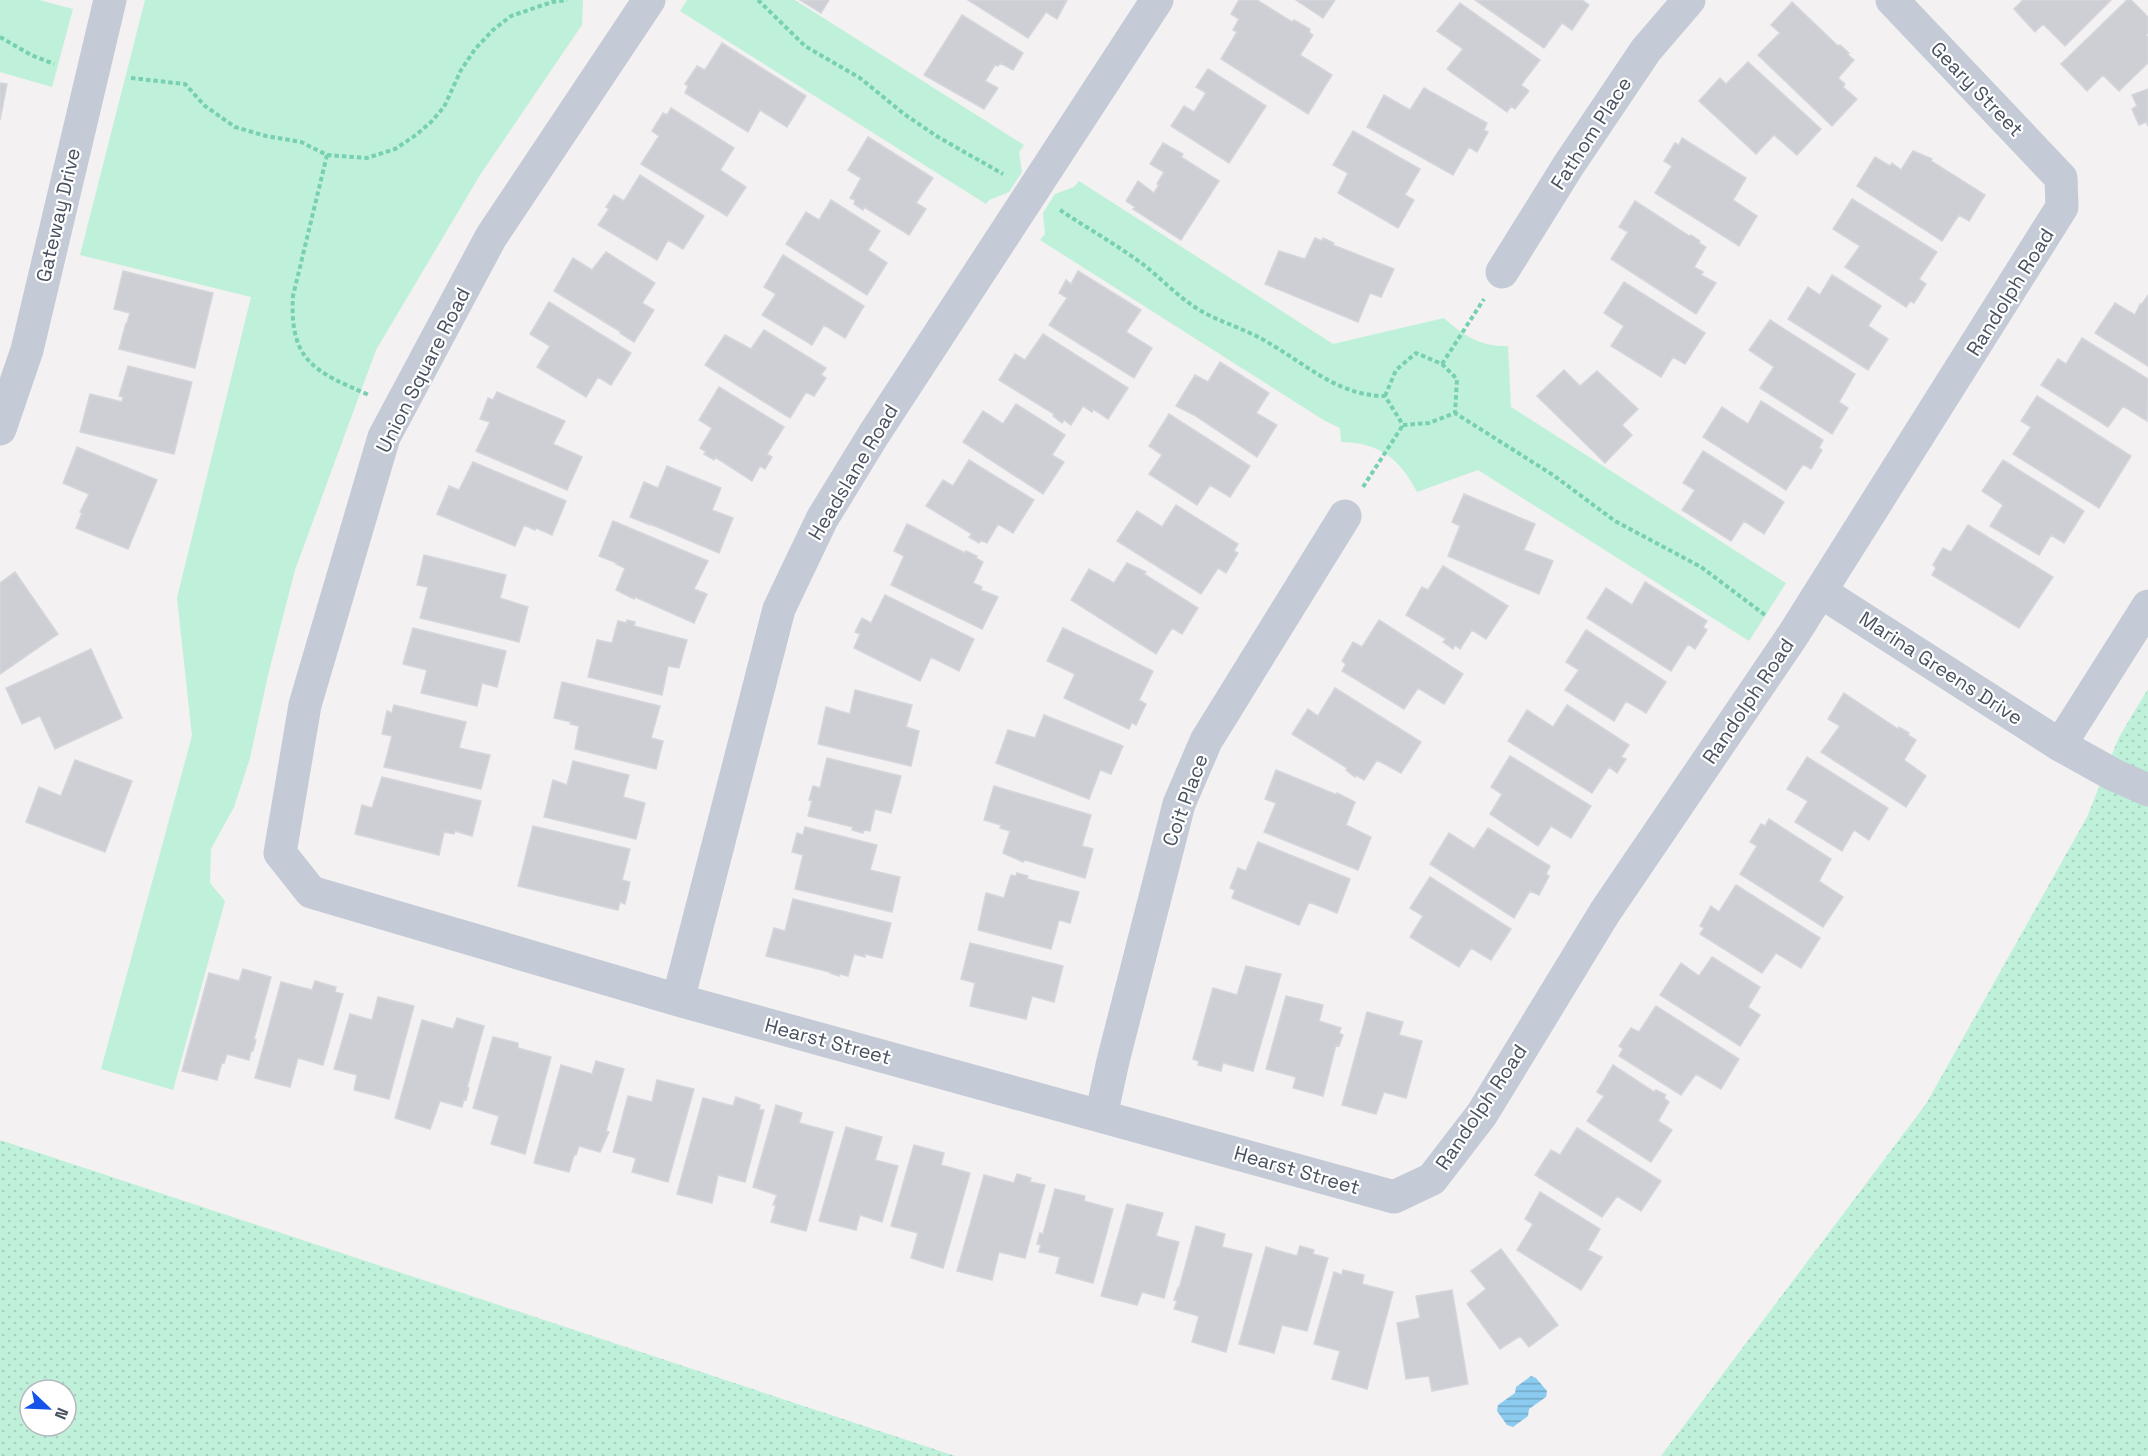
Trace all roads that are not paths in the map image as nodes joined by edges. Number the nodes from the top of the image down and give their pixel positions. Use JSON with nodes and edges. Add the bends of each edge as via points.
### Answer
{"nodes":[{"id":1,"x":110,"y":0,"type":"edge"},
{"id":2,"x":649,"y":0,"type":"edge"},
{"id":3,"x":1156,"y":0,"type":"edge"},
{"id":4,"x":1689,"y":0,"type":"edge"},
{"id":5,"x":1892,"y":0,"type":"edge"},
{"id":6,"x":2061,"y":178,"type":"joint"},
{"id":7,"x":1502,"y":272,"type":"road end"},
{"id":8,"x":0,"y":429,"type":"edge"},
{"id":9,"x":1345,"y":516,"type":"road end"},
{"id":10,"x":1821,"y":592,"type":"junction"},
{"id":11,"x":2148,"y":606,"type":"edge"},
{"id":12,"x":2060,"y":744,"type":"junction"},
{"id":13,"x":2148,"y":790,"type":"edge"},
{"id":14,"x":280,"y":853,"type":"joint"},
{"id":15,"x":678,"y":1000,"type":"junction"},
{"id":16,"x":1101,"y":1116,"type":"junction"},
{"id":17,"x":1394,"y":1197,"type":"joint"}],
"edges":[{"from":1,"to":8,"type":"street","name":"Gateway Drive","via":[[27,350]]},
{"from":2,"to":14,"type":"street","name":"Union Square Road","via":[[491,237],[384,437],[305,705]]},
{"from":3,"to":15,"type":"street","name":"Headslane Road","via":[[822,519],[779,609]]},
{"from":4,"to":7,"type":"street","name":"Fathom Place","via":[[1646,50]]},
{"from":5,"to":6,"type":"street","name":"Geary Street"},
{"from":6,"to":10,"type":"street","name":"Randolph Road","via":[[2062,207]]},
{"from":9,"to":16,"type":"street","name":"Coit Place","via":[[1206,741],[1179,804]]},
{"from":10,"to":12,"type":"street","name":"Marina Greens Drive"},
{"from":10,"to":17,"type":"street","name":"Randolph Road","via":[[1605,912],[1482,1114],[1432,1179]]},
{"from":11,"to":12,"type":"street"},
{"from":12,"to":13,"type":"street","name":"Marina Greens Drive"},
{"from":14,"to":15,"type":"street","name":"Hearst Street","via":[[311,892]]},
{"from":15,"to":16,"type":"street","name":"Hearst Street"},
{"from":16,"to":17,"type":"street","name":"Hearst Street"}]}
